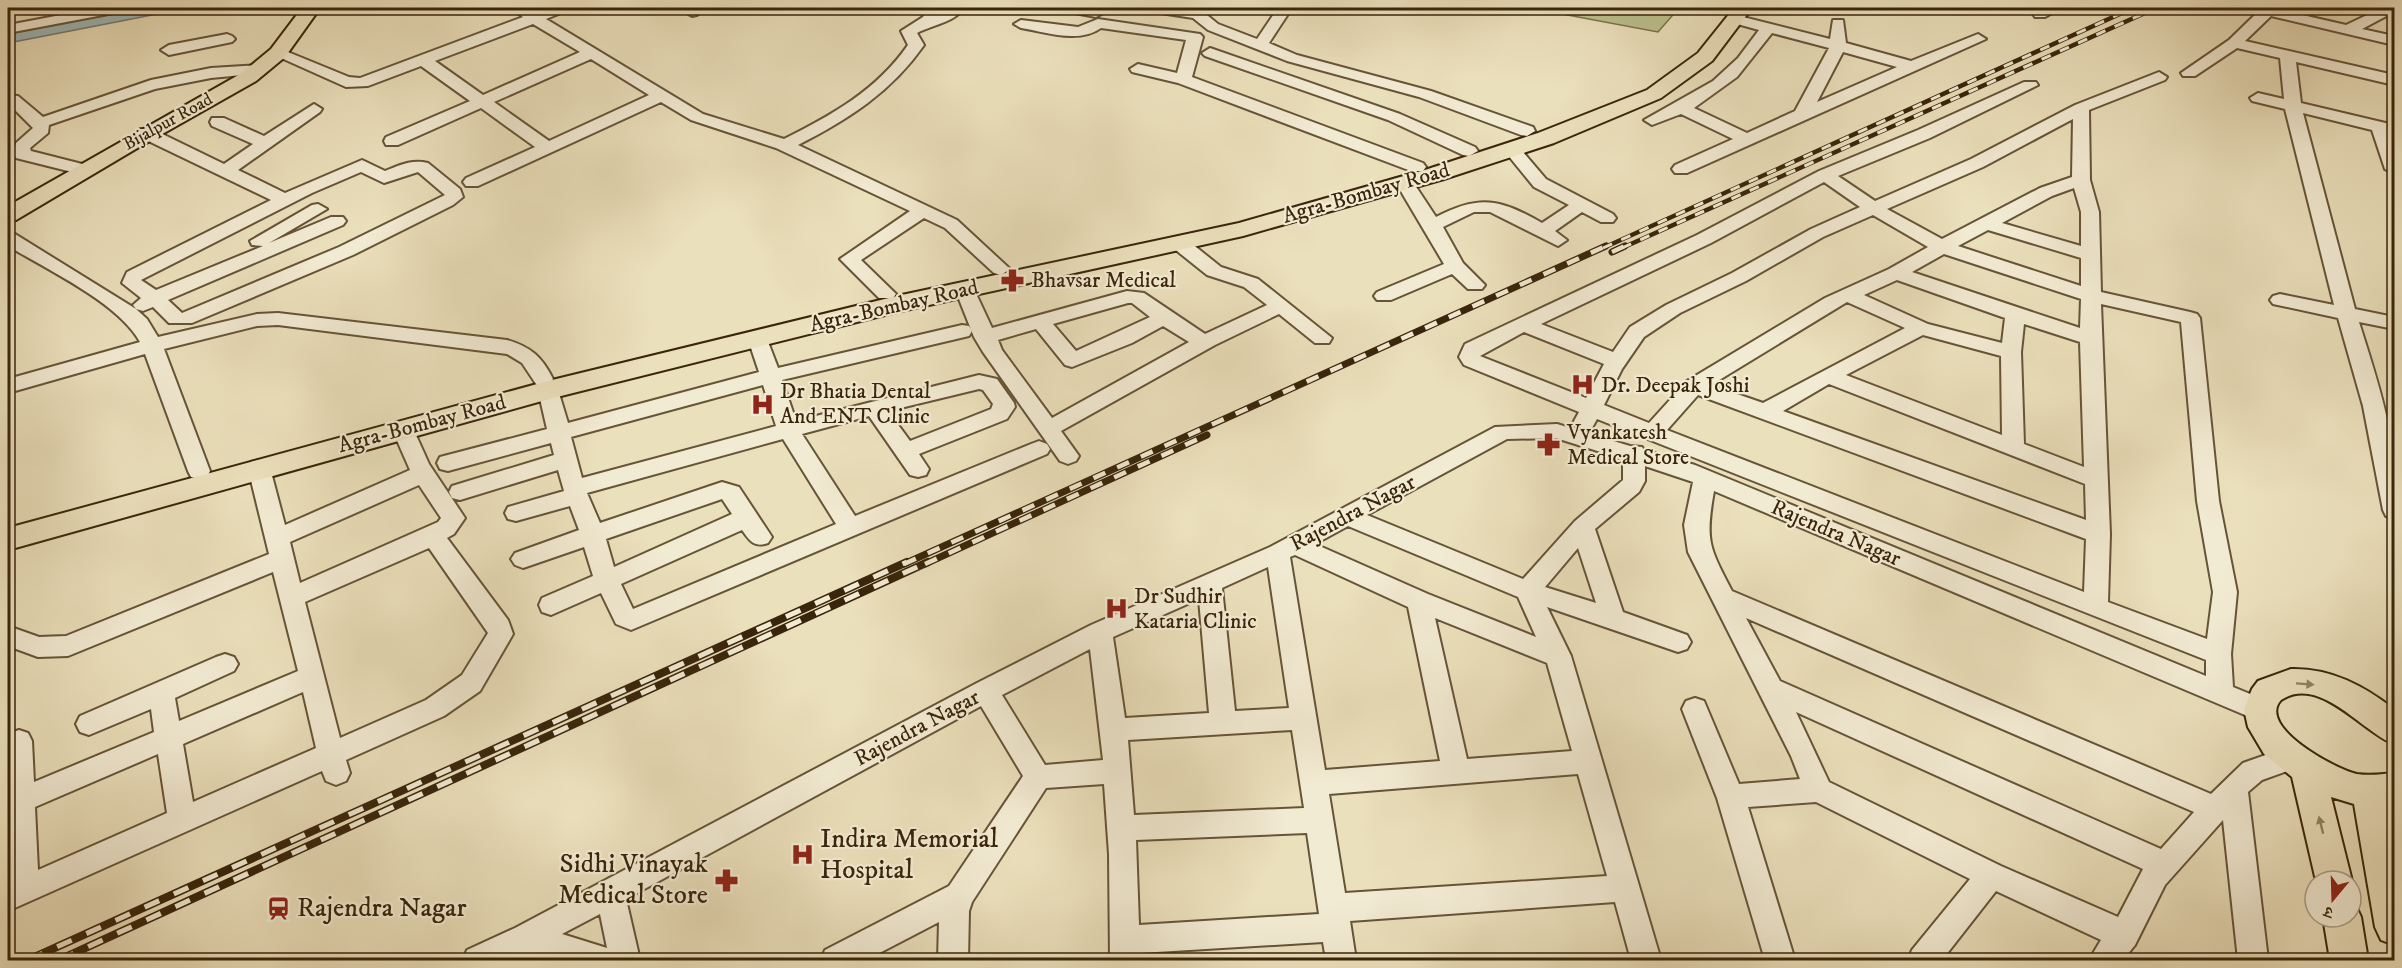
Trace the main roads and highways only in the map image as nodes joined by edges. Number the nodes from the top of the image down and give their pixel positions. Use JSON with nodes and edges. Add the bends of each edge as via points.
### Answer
{"nodes":[{"id":1,"x":311,"y":8,"type":"edge"},
{"id":2,"x":1729,"y":10,"type":"edge"},
{"id":3,"x":1519,"y":140,"type":"junction"},
{"id":4,"x":1411,"y":175,"type":"junction"},
{"id":5,"x":8,"y":215,"type":"edge"},
{"id":6,"x":545,"y":385,"type":"junction"},
{"id":7,"x":8,"y":525,"type":"edge"},
{"id":8,"x":8,"y":539,"type":"edge"},
{"id":9,"x":2394,"y":730,"type":"edge"},
{"id":10,"x":2299,"y":764,"type":"junction"},
{"id":11,"x":2382,"y":790,"type":"edge"},
{"id":12,"x":2330,"y":869,"type":"edge"},
{"id":13,"x":2394,"y":927,"type":"edge"},
{"id":14,"x":2344,"y":929,"type":"edge"},
{"id":15,"x":2349,"y":960,"type":"edge"}],
"edges":[{"from":1,"to":5,"type":"main road","name":"Bijalpur Road","via":[[278,53],[260,69]]},
{"from":2,"to":3,"type":"main road","name":"Agra-Bombay Road","via":[[1705,57],[1654,94],[1556,135]]},
{"from":3,"to":4,"type":"main road","name":"Agra-Bombay Road"},
{"from":3,"to":4,"type":"main road","name":"Agra-Bombay Road","via":[[1469,151]]},
{"from":4,"to":6,"type":"main road","name":"Agra-Bombay Road","via":[[1239,219],[886,294]]},
{"from":4,"to":6,"type":"main road","name":"Agra-Bombay Road","via":[[1243,229]]},
{"from":6,"to":7,"type":"main road","name":"Agra-Bombay Road","via":[[199,471]]},
{"from":6,"to":8,"type":"main road","name":"Agra-Bombay Road","via":[[403,429]]},
{"from":10,"to":9,"type":"main road","one_way":true,"via":[[2275,741],[2261,710],[2264,698],[2283,684],[2318,685],[2361,702]]},
{"from":10,"to":11,"type":"main road","via":[[2338,785]]},
{"from":12,"to":10,"type":"main road","one_way":true},
{"from":11,"to":13,"type":"main road"},
{"from":14,"to":15,"type":"main road"}]}
